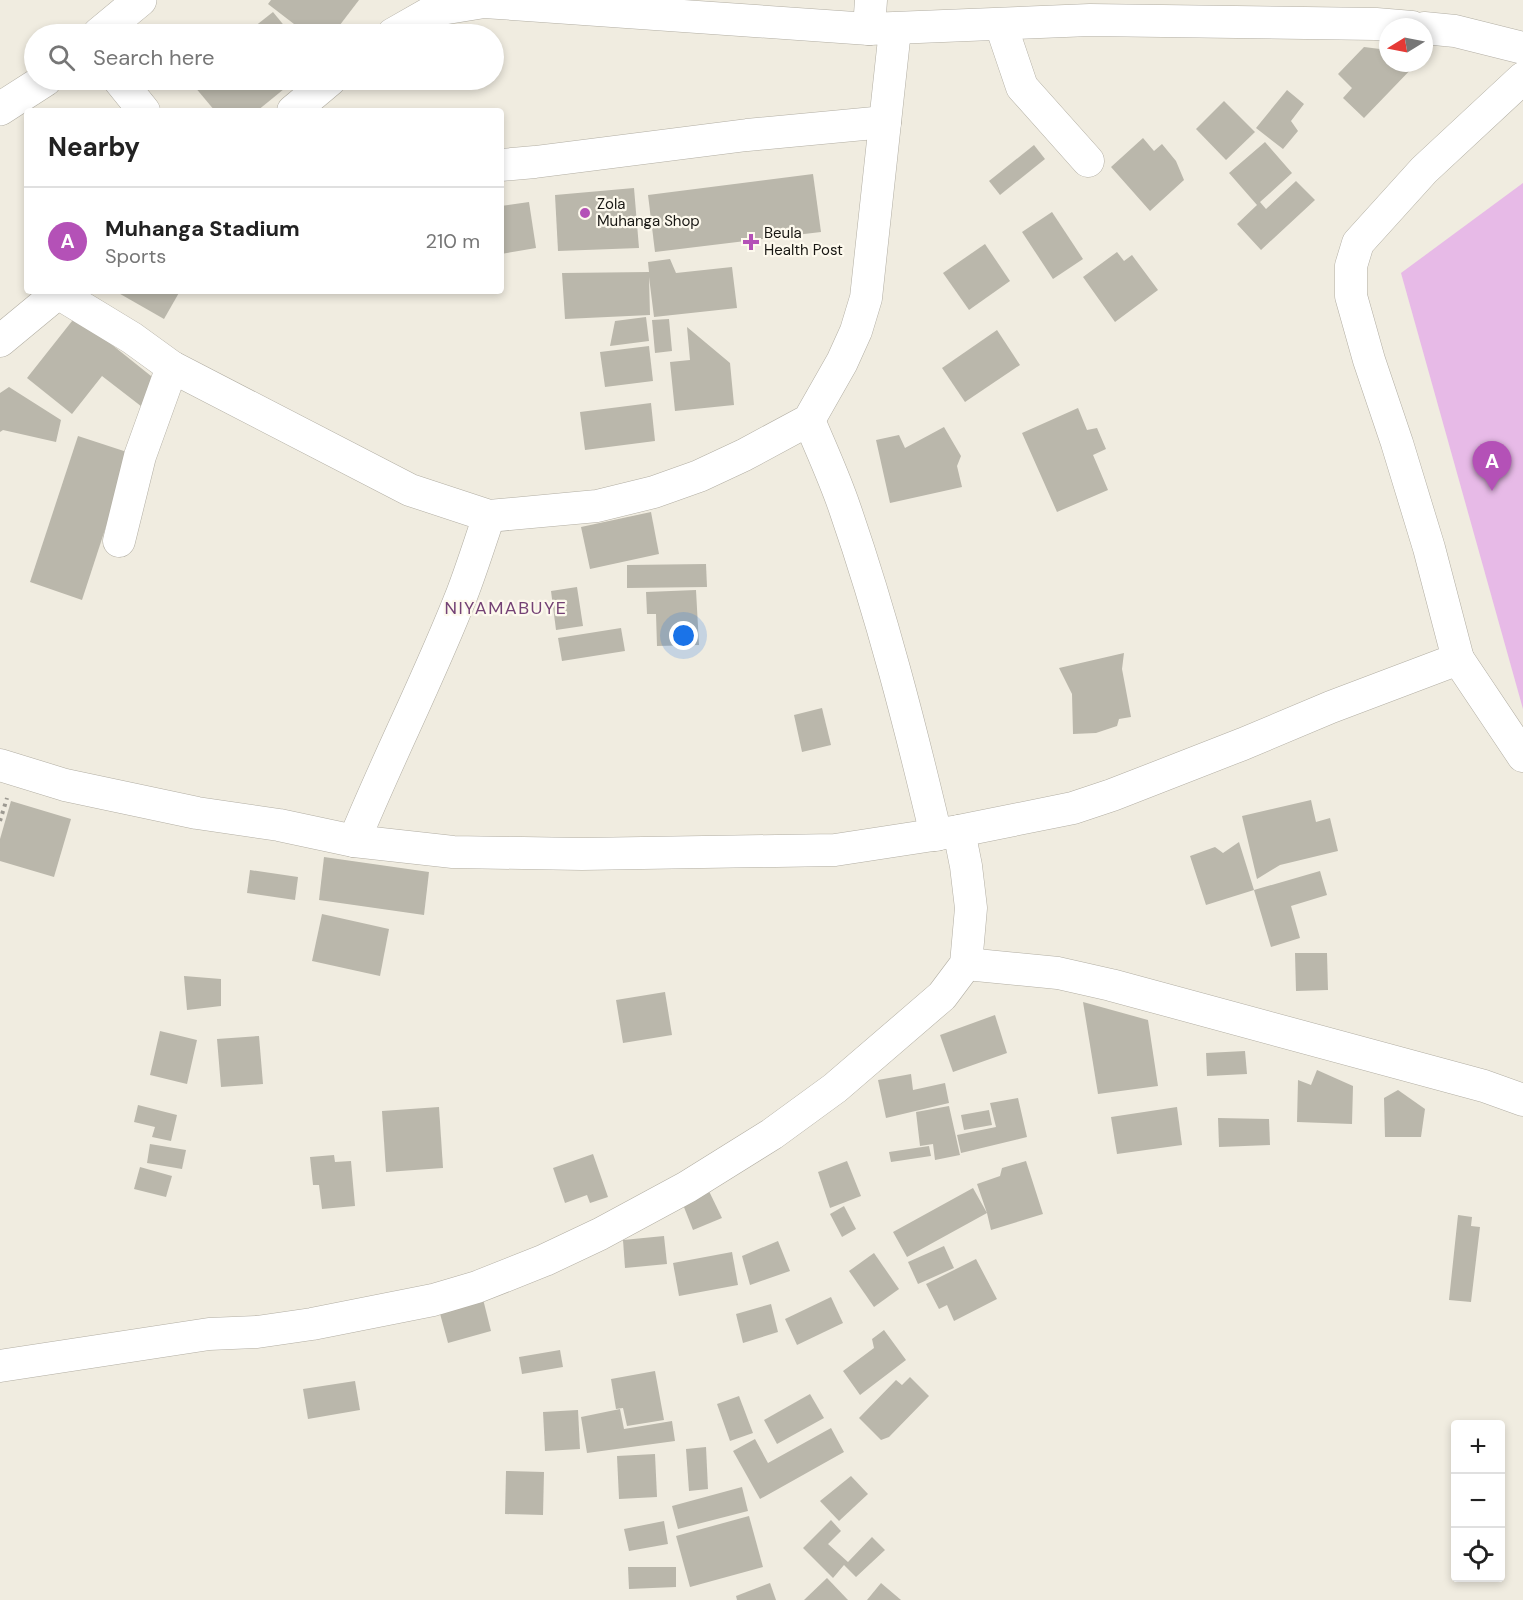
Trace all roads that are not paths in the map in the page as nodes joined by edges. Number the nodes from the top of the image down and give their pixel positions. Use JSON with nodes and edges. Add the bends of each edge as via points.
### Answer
{"nodes":[{"id":1,"x":140,"y":0,"type":"edge"},
{"id":2,"x":1092,"y":10,"type":"edge"},
{"id":3,"x":1284,"y":11,"type":"edge"},
{"id":4,"x":878,"y":20,"type":"edge"},
{"id":5,"x":111,"y":24,"type":"edge"},
{"id":6,"x":410,"y":24,"type":"edge"},
{"id":7,"x":1379,"y":24,"type":"edge"},
{"id":8,"x":1001,"y":25,"type":"junction"},
{"id":9,"x":1433,"y":29,"type":"edge"},
{"id":10,"x":1523,"y":48,"type":"edge"},
{"id":11,"x":1523,"y":78,"type":"edge"},
{"id":12,"x":29,"y":90,"type":"edge"},
{"id":13,"x":127,"y":90,"type":"edge"},
{"id":14,"x":318,"y":90,"type":"edge"},
{"id":15,"x":142,"y":108,"type":"edge"},
{"id":16,"x":297,"y":108,"type":"edge"},
{"id":17,"x":0,"y":109,"type":"edge"},
{"id":18,"x":885,"y":122,"type":"junction"},
{"id":19,"x":1088,"y":161,"type":"dead end"},
{"id":20,"x":504,"y":165,"type":"edge"},
{"id":21,"x":57,"y":294,"type":"edge"},
{"id":22,"x":62,"y":294,"type":"edge"},
{"id":23,"x":0,"y":341,"type":"edge"},
{"id":24,"x":172,"y":367,"type":"junction"},
{"id":25,"x":809,"y":420,"type":"junction"},
{"id":26,"x":489,"y":516,"type":"junction"},
{"id":27,"x":119,"y":541,"type":"dead end"},
{"id":28,"x":1458,"y":659,"type":"junction"},
{"id":29,"x":1523,"y":756,"type":"edge"},
{"id":30,"x":0,"y":765,"type":"edge"},
{"id":31,"x":948,"y":833,"type":"junction"},
{"id":32,"x":354,"y":841,"type":"junction"},
{"id":33,"x":966,"y":964,"type":"junction"},
{"id":34,"x":1523,"y":1100,"type":"edge"},
{"id":35,"x":0,"y":1366,"type":"edge"}],
"edges":[{"from":1,"to":5,"type":"highway"},
{"from":2,"to":3,"type":"street"},
{"from":2,"to":8,"type":"street"},
{"from":3,"to":7,"type":"street"},
{"from":4,"to":6,"type":"street","via":[[484,2],[435,10]]},
{"from":4,"to":8,"type":"street"},
{"from":4,"to":18,"type":"street"},
{"from":8,"to":19,"type":"street","via":[[1022,87]]},
{"from":9,"to":10,"type":"street"},
{"from":11,"to":28,"type":"street","via":[[1424,170],[1358,243],[1351,266],[1351,296],[1423,527]]},
{"from":12,"to":17,"type":"highway"},
{"from":13,"to":15,"type":"street"},
{"from":14,"to":16,"type":"street"},
{"from":18,"to":20,"type":"street"},
{"from":18,"to":25,"type":"street","via":[[866,298],[842,362]]},
{"from":21,"to":23,"type":"street"},
{"from":22,"to":24,"type":"street"},
{"from":24,"to":26,"type":"street","via":[[410,490]]},
{"from":24,"to":27,"type":"street","via":[[140,456]]},
{"from":25,"to":26,"type":"street","via":[[699,476],[654,492],[597,506]]},
{"from":25,"to":31,"type":"street","via":[[845,507]]},
{"from":26,"to":32,"type":"street","via":[[462,594]]},
{"from":28,"to":29,"type":"street"},
{"from":28,"to":31,"type":"street","via":[[1112,795],[1073,808]]},
{"from":30,"to":32,"type":"street","via":[[65,784],[197,813]]},
{"from":31,"to":32,"type":"street","via":[[835,850],[582,854],[453,852]]},
{"from":31,"to":33,"type":"street","via":[[966,866],[971,908]]},
{"from":33,"to":34,"type":"street","via":[[1058,973],[1111,985]]},
{"from":33,"to":35,"type":"street","via":[[942,996],[909,1025],[835,1088],[772,1134],[687,1187],[545,1260],[477,1287],[363,1315]]}]}
